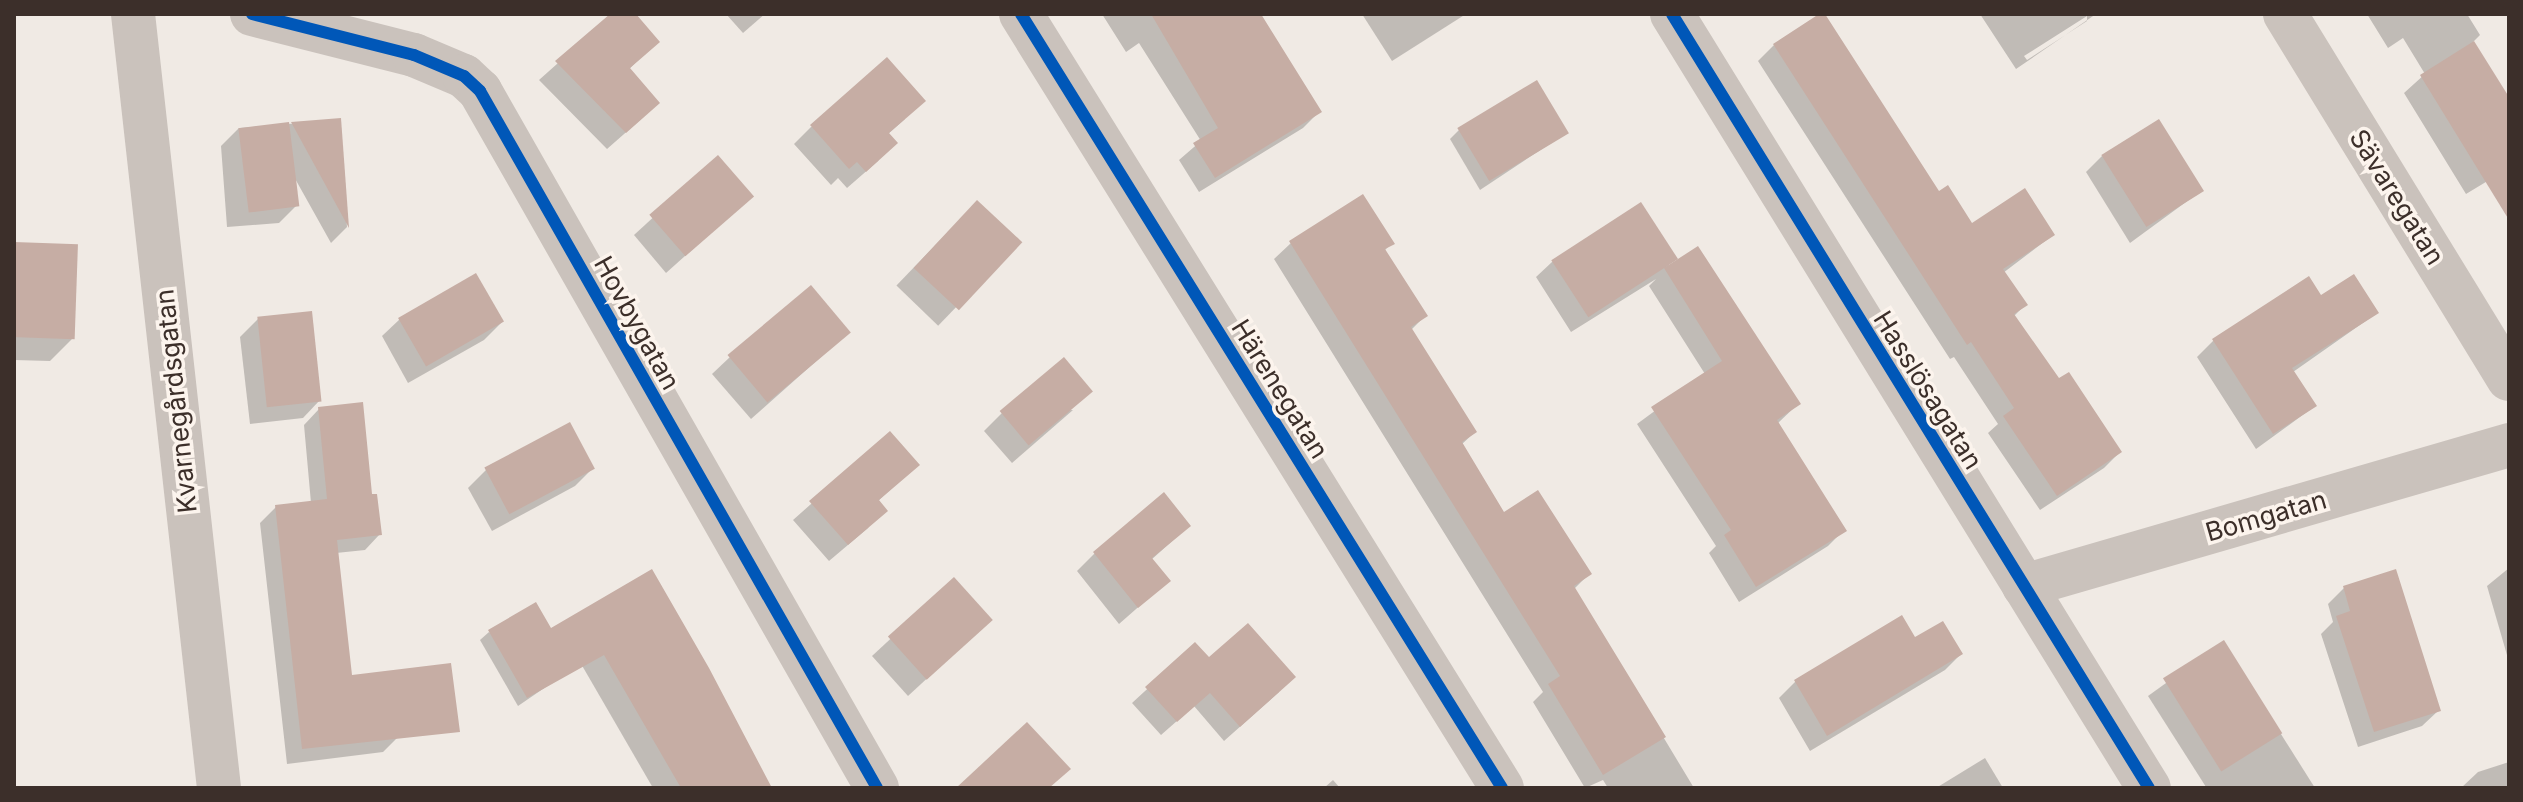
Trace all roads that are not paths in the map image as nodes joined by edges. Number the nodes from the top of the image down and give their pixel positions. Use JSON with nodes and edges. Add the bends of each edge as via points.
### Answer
{"nodes":[{"id":1,"x":133,"y":14,"type":"edge"},
{"id":2,"x":252,"y":14,"type":"edge"},
{"id":3,"x":1021,"y":14,"type":"edge"},
{"id":4,"x":1672,"y":14,"type":"edge"},
{"id":5,"x":2285,"y":14,"type":"edge"},
{"id":6,"x":2509,"y":379,"type":"edge"},
{"id":7,"x":2509,"y":445,"type":"edge"},
{"id":8,"x":2024,"y":586,"type":"junction"},
{"id":9,"x":219,"y":788,"type":"edge"},
{"id":10,"x":877,"y":788,"type":"edge"},
{"id":11,"x":1502,"y":788,"type":"edge"},
{"id":12,"x":2149,"y":788,"type":"edge"}],
"edges":[{"from":1,"to":9,"type":"street","name":"Kvarnegårdsgatan"},
{"from":2,"to":10,"type":"street","name":"Hovbygatan","via":[[414,55],[464,76],[480,91]]},
{"from":3,"to":11,"type":"street","name":"Härenegatan"},
{"from":4,"to":8,"type":"street","name":"Hasslösagatan"},
{"from":5,"to":6,"type":"street","name":"Sävaregatan"},
{"from":7,"to":8,"type":"street","name":"Bomgatan"},
{"from":8,"to":12,"type":"street","name":"Hasslösagatan"}]}
